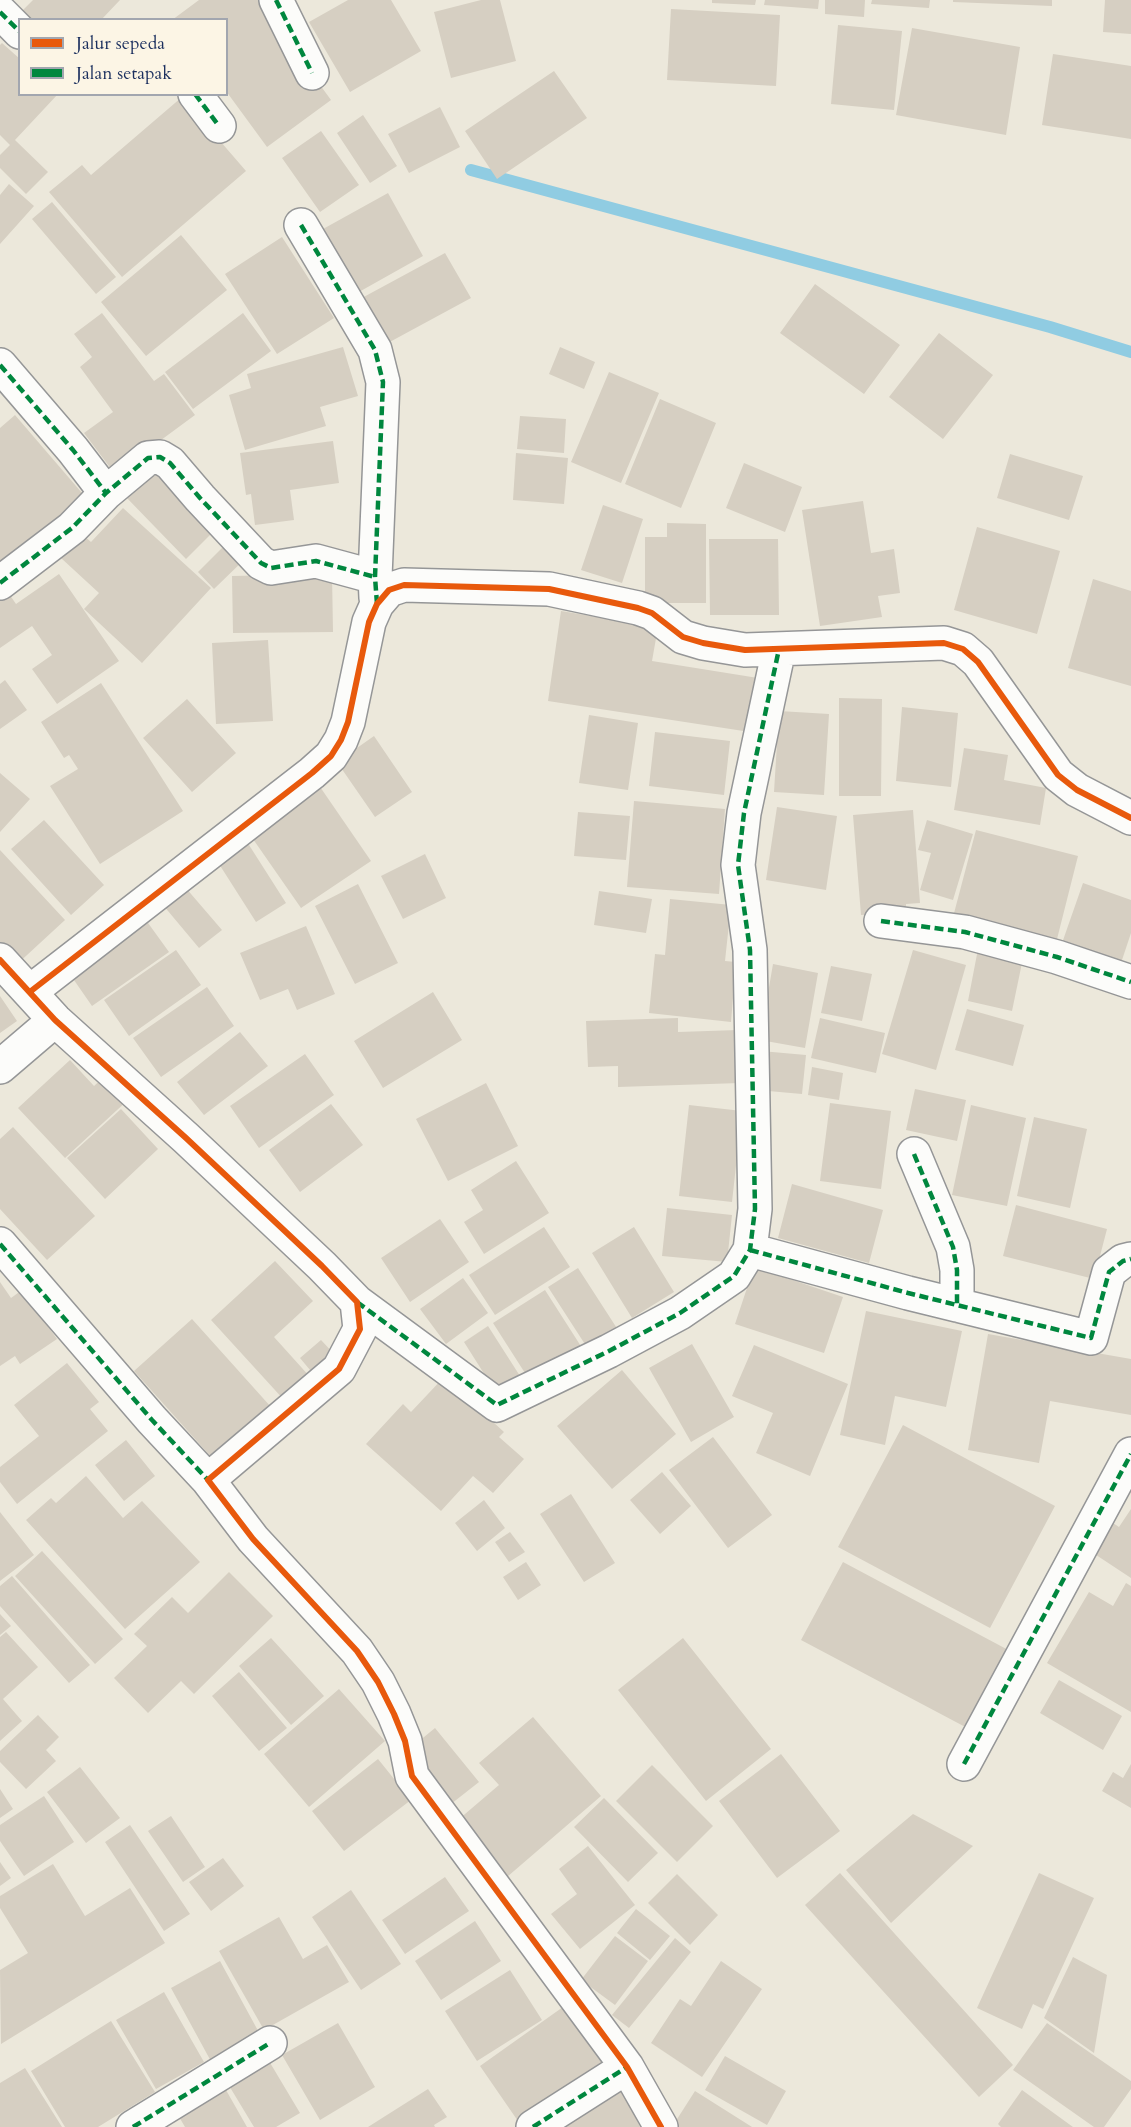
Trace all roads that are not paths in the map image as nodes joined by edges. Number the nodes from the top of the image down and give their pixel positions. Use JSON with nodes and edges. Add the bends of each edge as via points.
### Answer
{"nodes":[{"id":1,"x":276,"y":0,"type":"edge"},
{"id":2,"x":0,"y":12,"type":"edge"},
{"id":3,"x":18,"y":30,"type":"edge"},
{"id":4,"x":312,"y":73,"type":"dead end"},
{"id":5,"x":196,"y":96,"type":"edge"},
{"id":6,"x":219,"y":126,"type":"dead end"},
{"id":7,"x":301,"y":225,"type":"dead end"},
{"id":8,"x":0,"y":365,"type":"edge"},
{"id":9,"x":106,"y":493,"type":"junction"},
{"id":10,"x":0,"y":583,"type":"edge"},
{"id":11,"x":376,"y":591,"type":"junction"},
{"id":12,"x":779,"y":649,"type":"junction"},
{"id":13,"x":1131,"y":818,"type":"edge"},
{"id":14,"x":881,"y":921,"type":"dead end"},
{"id":15,"x":0,"y":960,"type":"edge"},
{"id":16,"x":1131,"y":982,"type":"edge"},
{"id":17,"x":31,"y":991,"type":"junction"},
{"id":18,"x":55,"y":1020,"type":"junction"},
{"id":19,"x":0,"y":1067,"type":"edge"},
{"id":20,"x":914,"y":1154,"type":"dead end"},
{"id":21,"x":0,"y":1244,"type":"edge"},
{"id":22,"x":750,"y":1250,"type":"junction"},
{"id":23,"x":1131,"y":1259,"type":"edge"},
{"id":24,"x":357,"y":1302,"type":"junction"},
{"id":25,"x":957,"y":1305,"type":"junction"},
{"id":26,"x":1131,"y":1454,"type":"edge"},
{"id":27,"x":208,"y":1480,"type":"junction"},
{"id":28,"x":964,"y":1764,"type":"dead end"},
{"id":29,"x":270,"y":2043,"type":"dead end"},
{"id":30,"x":627,"y":2067,"type":"junction"},
{"id":31,"x":133,"y":2127,"type":"edge"},
{"id":32,"x":533,"y":2127,"type":"edge"},
{"id":33,"x":661,"y":2127,"type":"edge"}],
"edges":[{"from":1,"to":4,"type":"street"},
{"from":2,"to":3,"type":"street"},
{"from":5,"to":6,"type":"street"},
{"from":7,"to":11,"type":"street","via":[[375,350],[383,382]]},
{"from":8,"to":9,"type":"street"},
{"from":9,"to":10,"type":"street","via":[[72,528]]},
{"from":9,"to":11,"type":"street","via":[[148,458],[160,457],[170,463],[261,563],[271,568],[316,561]]},
{"from":11,"to":12,"type":"street","via":[[404,585],[549,589],[645,610],[683,637],[703,643],[745,650]]},
{"from":11,"to":17,"type":"street","via":[[348,722],[331,756]]},
{"from":12,"to":13,"type":"street","via":[[944,643],[963,649],[978,662],[1058,776]]},
{"from":12,"to":22,"type":"street","via":[[744,813],[738,865],[750,950],[755,1209]]},
{"from":14,"to":16,"type":"street","via":[[964,933],[1057,957]]},
{"from":15,"to":17,"type":"street"},
{"from":17,"to":18,"type":"street"},
{"from":18,"to":19,"type":"street"},
{"from":18,"to":24,"type":"street","via":[[203,1154]]},
{"from":20,"to":25,"type":"street","via":[[953,1247]]},
{"from":21,"to":27,"type":"street"},
{"from":22,"to":24,"type":"street","via":[[734,1276],[680,1313],[498,1406]]},
{"from":22,"to":25,"type":"street"},
{"from":23,"to":25,"type":"street","via":[[1109,1272],[1091,1338]]},
{"from":24,"to":27,"type":"street","via":[[360,1329],[339,1369]]},
{"from":26,"to":28,"type":"street"},
{"from":27,"to":30,"type":"street","via":[[253,1539],[357,1651],[394,1714],[405,1741],[412,1776]]},
{"from":29,"to":31,"type":"street"},
{"from":30,"to":32,"type":"street"},
{"from":30,"to":33,"type":"street"}]}
